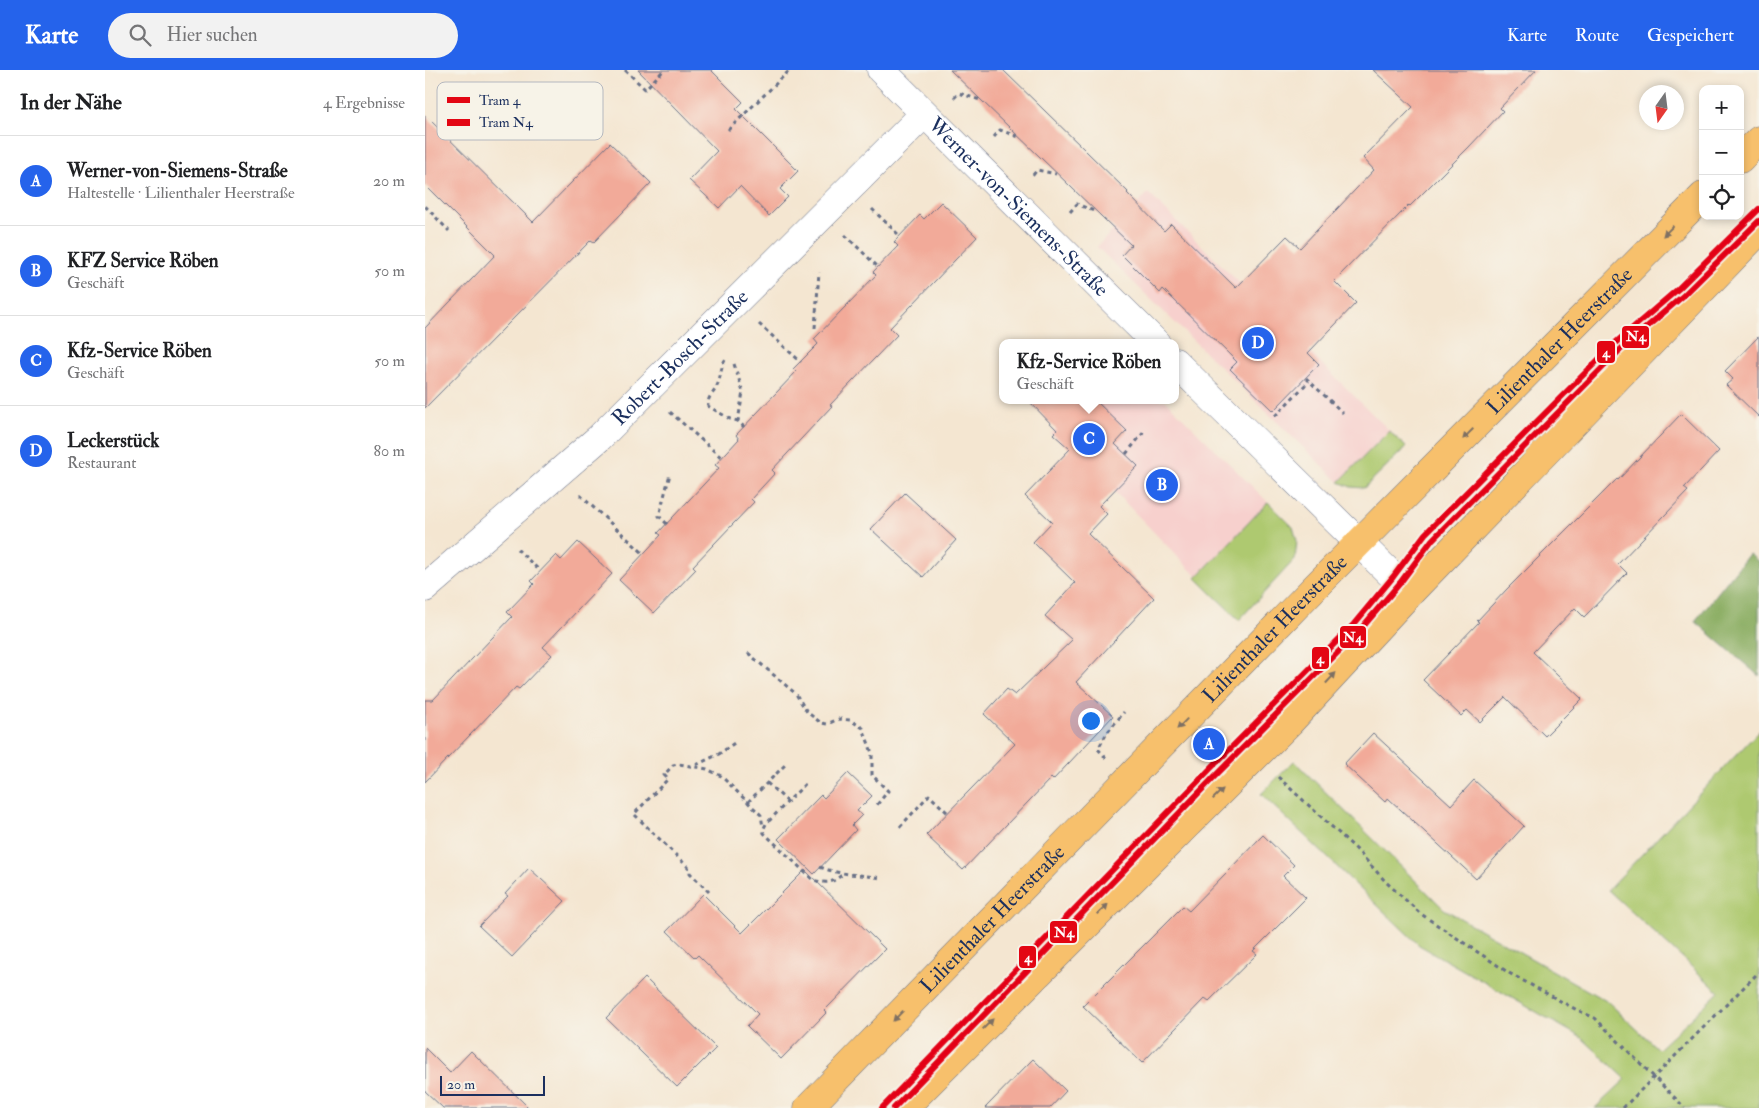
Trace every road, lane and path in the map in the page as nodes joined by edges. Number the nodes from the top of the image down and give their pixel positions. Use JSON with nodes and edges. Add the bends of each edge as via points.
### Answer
{"nodes":[{"id":1,"x":625,"y":70,"type":"edge"},
{"id":2,"x":664,"y":70,"type":"edge"},
{"id":3,"x":790,"y":70,"type":"edge"},
{"id":4,"x":881,"y":70,"type":"edge"},
{"id":5,"x":924,"y":114,"type":"junction"},
{"id":6,"x":728,"y":130,"type":"dead end"},
{"id":7,"x":1759,"y":140,"type":"edge"},
{"id":8,"x":1744,"y":155,"type":"edge"},
{"id":9,"x":1699,"y":200,"type":"edge"},
{"id":10,"x":425,"y":206,"type":"edge"},
{"id":11,"x":823,"y":214,"type":"junction"},
{"id":12,"x":449,"y":230,"type":"dead end"},
{"id":13,"x":1759,"y":230,"type":"edge"},
{"id":14,"x":878,"y":267,"type":"dead end"},
{"id":15,"x":819,"y":272,"type":"dead end"},
{"id":16,"x":735,"y":302,"type":"junction"},
{"id":17,"x":815,"y":328,"type":"dead end"},
{"id":18,"x":1152,"y":339,"type":"edge"},
{"id":19,"x":726,"y":357,"type":"dead end"},
{"id":20,"x":801,"y":362,"type":"dead end"},
{"id":21,"x":734,"y":364,"type":"dead end"},
{"id":22,"x":1179,"y":366,"type":"edge"},
{"id":23,"x":646,"y":391,"type":"junction"},
{"id":24,"x":1343,"y":413,"type":"dead end"},
{"id":25,"x":738,"y":421,"type":"junction"},
{"id":26,"x":743,"y":427,"type":"dead end"},
{"id":27,"x":1144,"y":432,"type":"dead end"},
{"id":28,"x":1254,"y":439,"type":"junction"},
{"id":29,"x":1125,"y":454,"type":"dead end"},
{"id":30,"x":722,"y":458,"type":"dead end"},
{"id":31,"x":557,"y":474,"type":"junction"},
{"id":32,"x":670,"y":474,"type":"dead end"},
{"id":33,"x":667,"y":524,"type":"dead end"},
{"id":34,"x":1359,"y":543,"type":"junction"},
{"id":35,"x":643,"y":554,"type":"dead end"},
{"id":36,"x":425,"y":588,"type":"edge"},
{"id":37,"x":1410,"y":594,"type":"junction"},
{"id":38,"x":748,"y":653,"type":"dead end"},
{"id":39,"x":1124,"y":712,"type":"dead end"},
{"id":40,"x":737,"y":741,"type":"dead end"},
{"id":41,"x":1255,"y":757,"type":"junction"},
{"id":42,"x":785,"y":764,"type":"dead end"},
{"id":43,"x":696,"y":766,"type":"junction"},
{"id":44,"x":1129,"y":778,"type":"junction"},
{"id":45,"x":767,"y":783,"type":"junction"},
{"id":46,"x":805,"y":784,"type":"dead end"},
{"id":47,"x":748,"y":802,"type":"junction"},
{"id":48,"x":787,"y":802,"type":"junction"},
{"id":49,"x":876,"y":806,"type":"dead end"},
{"id":50,"x":948,"y":813,"type":"dead end"},
{"id":51,"x":900,"y":827,"type":"dead end"},
{"id":52,"x":763,"y":828,"type":"junction"},
{"id":53,"x":820,"y":867,"type":"dead end"},
{"id":54,"x":844,"y":873,"type":"junction"},
{"id":55,"x":880,"y":878,"type":"dead end"},
{"id":56,"x":709,"y":892,"type":"dead end"},
{"id":57,"x":1759,"y":972,"type":"edge"},
{"id":58,"x":1654,"y":1078,"type":"junction"},
{"id":59,"x":808,"y":1108,"type":"edge"},
{"id":60,"x":904,"y":1108,"type":"edge"},
{"id":61,"x":1623,"y":1108,"type":"edge"},
{"id":62,"x":1685,"y":1108,"type":"edge"}],
"edges":[{"from":1,"to":2,"type":"path","via":[[645,89]]},
{"from":3,"to":6,"type":"path"},
{"from":4,"to":5,"type":"street","name":"Werner-von-Siemens-Straße"},
{"from":5,"to":11,"type":"street","name":"Robert-Bosch-Straße"},
{"from":5,"to":18,"type":"street","name":"Werner-von-Siemens-Straße"},
{"from":7,"to":8,"type":"main road"},
{"from":9,"to":34,"type":"main road","name":"Lilienthaler Heerstraße","one_way":true},
{"from":10,"to":12,"type":"path"},
{"from":11,"to":14,"type":"path"},
{"from":11,"to":16,"type":"street","name":"Robert-Bosch-Straße"},
{"from":13,"to":37,"type":"main road"},
{"from":15,"to":17,"type":"path"},
{"from":16,"to":20,"type":"path"},
{"from":16,"to":23,"type":"street","name":"Robert-Bosch-Straße"},
{"from":19,"to":25,"type":"path","via":[[718,385],[708,398],[709,406]]},
{"from":21,"to":25,"type":"path","via":[[743,392]]},
{"from":22,"to":28,"type":"street"},
{"from":23,"to":30,"type":"path"},
{"from":23,"to":31,"type":"street","name":"Robert-Bosch-Straße"},
{"from":24,"to":28,"type":"path","via":[[1308,379]]},
{"from":25,"to":26,"type":"path"},
{"from":27,"to":29,"type":"path"},
{"from":28,"to":34,"type":"street"},
{"from":31,"to":35,"type":"path"},
{"from":31,"to":36,"type":"street","name":"Robert-Bosch-Straße"},
{"from":32,"to":33,"type":"path","via":[[659,516]]},
{"from":34,"to":37,"type":"street"},
{"from":34,"to":44,"type":"main road","name":"Lilienthaler Heerstraße","one_way":true},
{"from":41,"to":37,"type":"main road","one_way":true},
{"from":38,"to":49,"type":"path","via":[[796,694],[807,712],[821,723],[850,720],[863,728],[872,753],[872,775],[888,791]]},
{"from":39,"to":44,"type":"path","via":[[1098,748]]},
{"from":40,"to":43,"type":"path"},
{"from":41,"to":58,"type":"path","via":[[1356,849],[1421,914],[1509,973],[1595,1018]]},
{"from":60,"to":41,"type":"main road","one_way":true},
{"from":42,"to":45,"type":"path"},
{"from":43,"to":47,"type":"path","via":[[721,776]]},
{"from":43,"to":56,"type":"path","via":[[673,766],[664,775],[668,779],[634,814]]},
{"from":44,"to":59,"type":"main road","name":"Lilienthaler Heerstraße","one_way":true},
{"from":45,"to":47,"type":"path"},
{"from":45,"to":48,"type":"path"},
{"from":46,"to":48,"type":"path"},
{"from":47,"to":52,"type":"path","via":[[761,815]]},
{"from":48,"to":52,"type":"path"},
{"from":50,"to":51,"type":"path","via":[[929,795]]},
{"from":52,"to":54,"type":"path","via":[[764,833],[813,880],[835,881]]},
{"from":53,"to":54,"type":"path"},
{"from":54,"to":55,"type":"path"},
{"from":57,"to":58,"type":"path"},
{"from":58,"to":61,"type":"path"},
{"from":58,"to":62,"type":"path"}]}
